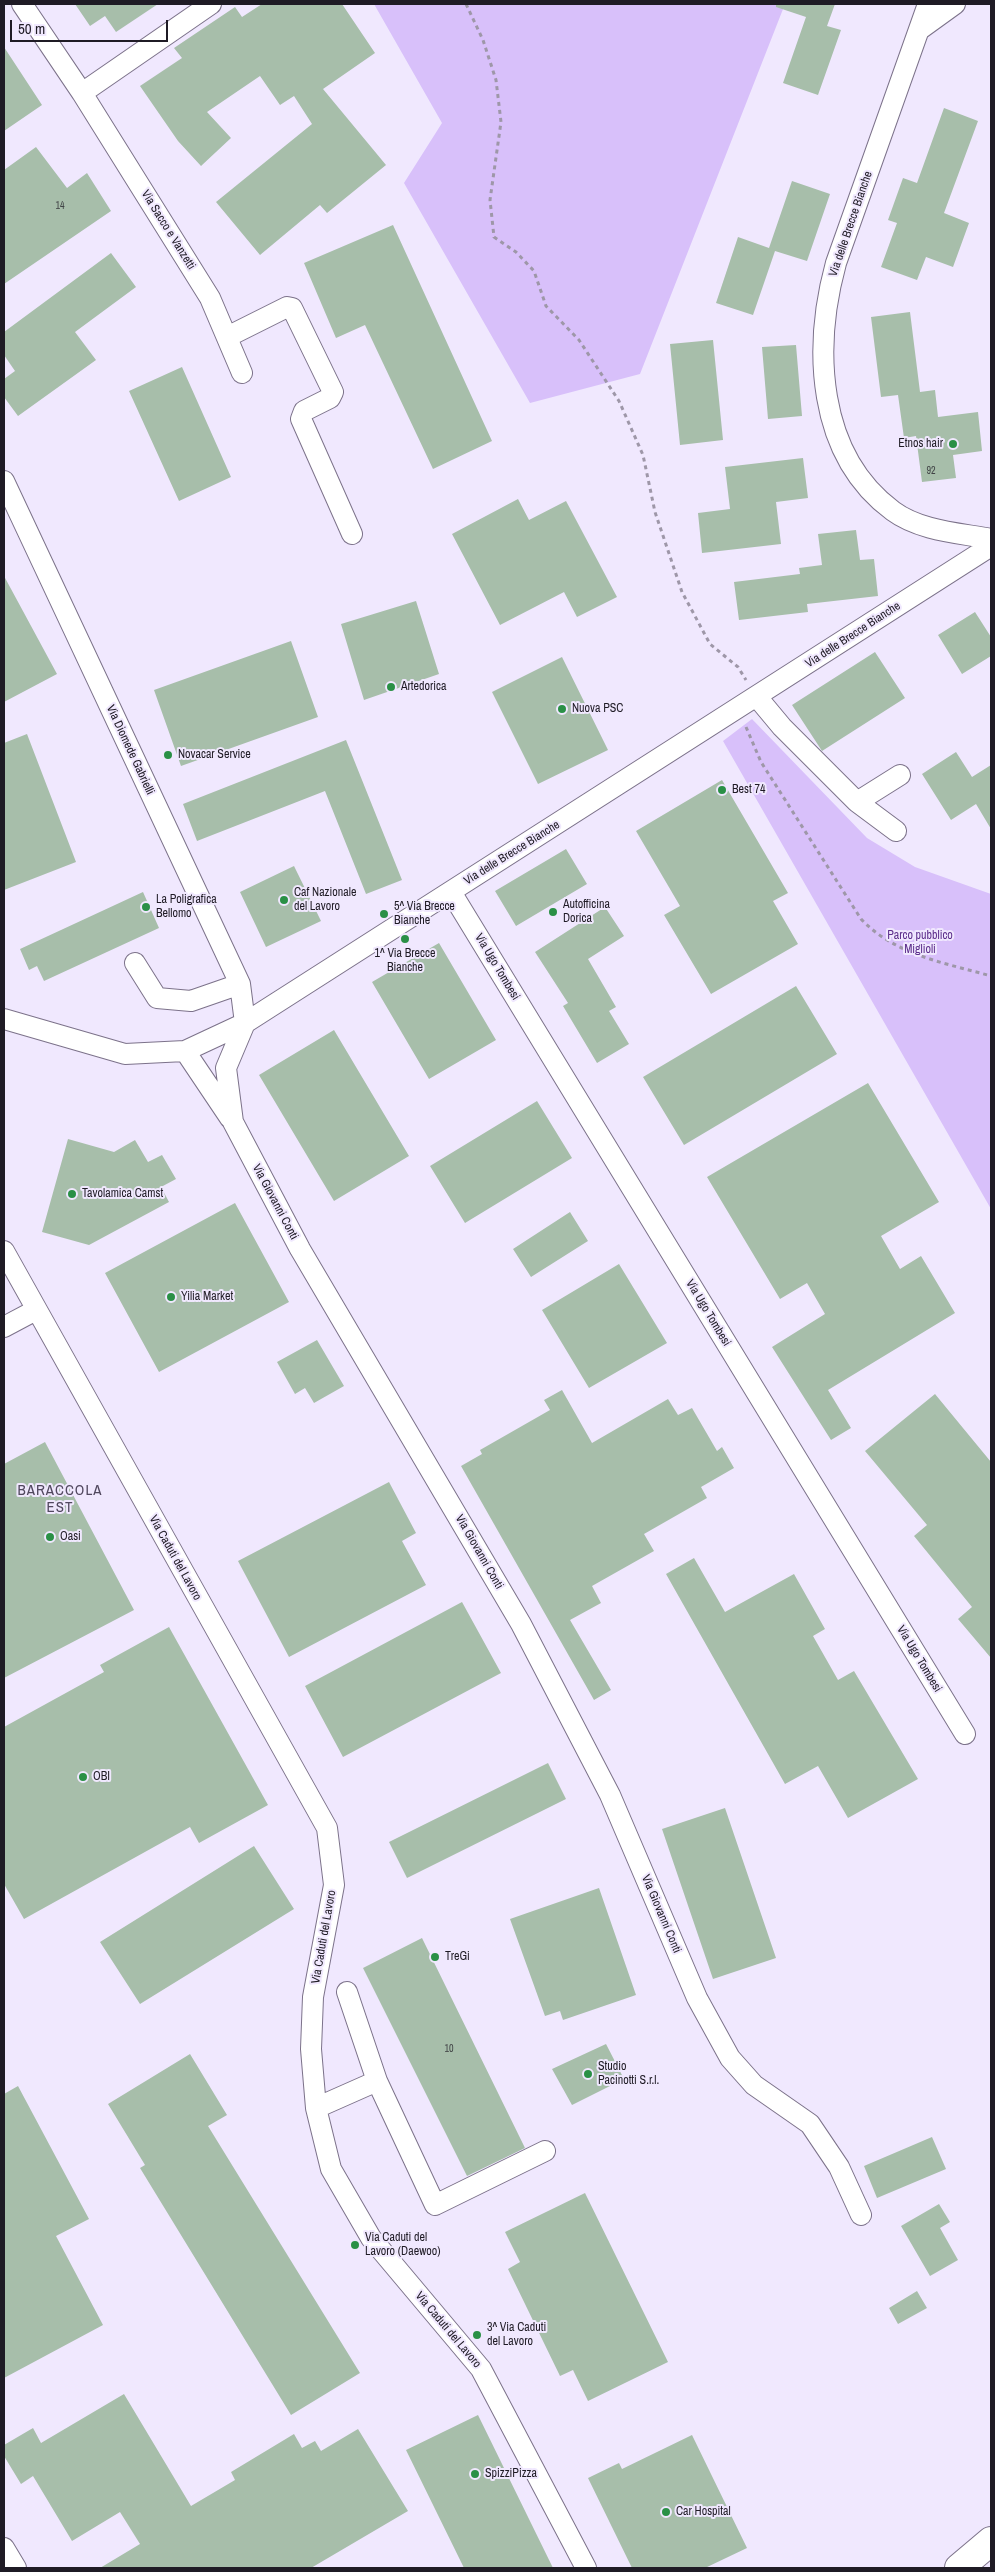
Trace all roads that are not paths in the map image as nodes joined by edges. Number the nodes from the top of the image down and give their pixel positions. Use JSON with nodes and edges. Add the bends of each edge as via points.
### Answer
{"nodes":[{"id":1,"x":22,"y":4,"type":"edge"},
{"id":2,"x":211,"y":4,"type":"edge"},
{"id":3,"x":928,"y":4,"type":"edge"},
{"id":4,"x":955,"y":4,"type":"edge"},
{"id":5,"x":919,"y":30,"type":"junction"},
{"id":6,"x":82,"y":93,"type":"junction"},
{"id":7,"x":227,"y":337,"type":"junction"},
{"id":8,"x":242,"y":373,"type":"dead end"},
{"id":9,"x":4,"y":480,"type":"edge"},
{"id":10,"x":352,"y":534,"type":"dead end"},
{"id":11,"x":991,"y":539,"type":"edge"},
{"id":12,"x":991,"y":546,"type":"edge"},
{"id":13,"x":757,"y":697,"type":"junction"},
{"id":14,"x":900,"y":775,"type":"dead end"},
{"id":15,"x":857,"y":802,"type":"junction"},
{"id":16,"x":896,"y":831,"type":"dead end"},
{"id":17,"x":451,"y":892,"type":"junction"},
{"id":18,"x":135,"y":963,"type":"dead end"},
{"id":19,"x":240,"y":984,"type":"junction"},
{"id":20,"x":4,"y":1019,"type":"edge"},
{"id":21,"x":245,"y":1023,"type":"junction"},
{"id":22,"x":185,"y":1051,"type":"junction"},
{"id":23,"x":233,"y":1122,"type":"junction"},
{"id":24,"x":4,"y":1251,"type":"edge"},
{"id":25,"x":36,"y":1310,"type":"junction"},
{"id":26,"x":4,"y":1327,"type":"edge"},
{"id":27,"x":965,"y":1734,"type":"dead end"},
{"id":28,"x":347,"y":1992,"type":"dead end"},
{"id":29,"x":377,"y":2081,"type":"junction"},
{"id":30,"x":316,"y":2108,"type":"junction"},
{"id":31,"x":545,"y":2152,"type":"dead end"},
{"id":32,"x":861,"y":2215,"type":"dead end"},
{"id":33,"x":991,"y":2541,"type":"edge"},
{"id":34,"x":4,"y":2548,"type":"edge"},
{"id":35,"x":16,"y":2568,"type":"edge"},
{"id":36,"x":586,"y":2568,"type":"edge"},
{"id":37,"x":959,"y":2568,"type":"edge"}],
"edges":[{"from":1,"to":6,"type":"street","name":"Via Sacco e Vanzetti"},
{"from":2,"to":6,"type":"street"},
{"from":3,"to":5,"type":"street","name":"Via delle Brecce Bianche"},
{"from":4,"to":5,"type":"street"},
{"from":5,"to":11,"type":"street","name":"Via delle Brecce Bianche","via":[[826,298],[822,338],[828,404],[836,436],[858,477],[893,512],[927,527]]},
{"from":6,"to":7,"type":"street","name":"Via Sacco e Vanzetti","via":[[210,298]]},
{"from":7,"to":8,"type":"street","name":"Via Sacco e Vanzetti"},
{"from":7,"to":10,"type":"street","via":[[287,306],[292,308],[333,392],[330,398],[304,411],[301,419]]},
{"from":9,"to":19,"type":"street","name":"Via Diomede Gabrielli"},
{"from":12,"to":13,"type":"street","name":"Via delle Brecce Bianche"},
{"from":13,"to":15,"type":"street","via":[[782,727]]},
{"from":13,"to":17,"type":"street","name":"Via delle Brecce Bianche"},
{"from":14,"to":15,"type":"street"},
{"from":15,"to":16,"type":"street"},
{"from":17,"to":21,"type":"street","name":"Via delle Brecce Bianche"},
{"from":17,"to":27,"type":"street","name":"Via Ugo Tombesi"},
{"from":18,"to":19,"type":"street","via":[[157,998],[191,1002]]},
{"from":19,"to":21,"type":"street","name":"Via Diomede Gabrielli"},
{"from":20,"to":22,"type":"street","name":"Via delle Brecce Bianche","via":[[125,1054]]},
{"from":21,"to":22,"type":"street","name":"Via delle Brecce Bianche"},
{"from":21,"to":23,"type":"street","name":"Via Giovanni Conti","via":[[226,1068]]},
{"from":22,"to":23,"type":"street","name":"Via Giovanni Conti"},
{"from":23,"to":32,"type":"street","name":"Via Giovanni Conti","via":[[300,1249],[521,1624],[610,1795],[697,1998],[730,2058],[754,2085],[810,2124],[839,2167]]},
{"from":24,"to":25,"type":"street","name":"Via Caduti del Lavoro"},
{"from":25,"to":26,"type":"street"},
{"from":25,"to":30,"type":"street","name":"Via Caduti del Lavoro","via":[[327,1828],[334,1885],[313,1997],[311,2049]]},
{"from":28,"to":29,"type":"street"},
{"from":29,"to":30,"type":"street"},
{"from":29,"to":31,"type":"street","via":[[436,2205]]},
{"from":30,"to":36,"type":"street","name":"Via Caduti del Lavoro","via":[[331,2169],[371,2238],[482,2369]]},
{"from":33,"to":37,"type":"highway"},
{"from":34,"to":35,"type":"street"}]}
